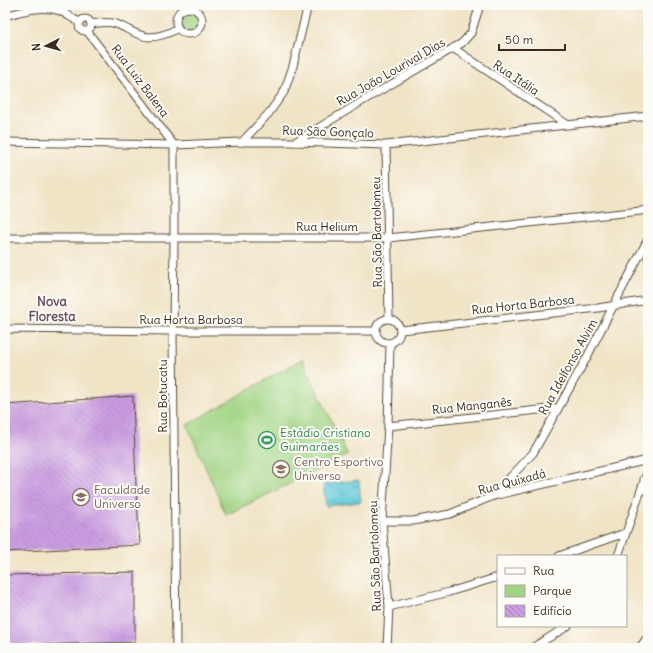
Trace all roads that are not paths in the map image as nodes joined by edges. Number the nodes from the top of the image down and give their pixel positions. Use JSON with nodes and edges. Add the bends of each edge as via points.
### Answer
{"nodes":[{"id":1,"x":308,"y":5,"type":"edge"},
{"id":2,"x":480,"y":5,"type":"edge"},
{"id":3,"x":182,"y":7,"type":"edge"},
{"id":4,"x":198,"y":8,"type":"edge"},
{"id":5,"x":5,"y":16,"type":"edge"},
{"id":6,"x":79,"y":22,"type":"junction"},
{"id":7,"x":92,"y":24,"type":"junction"},
{"id":8,"x":178,"y":28,"type":"junction"},
{"id":9,"x":87,"y":31,"type":"junction"},
{"id":10,"x":452,"y":48,"type":"junction"},
{"id":11,"x":648,"y":116,"type":"edge"},
{"id":12,"x":568,"y":125,"type":"junction"},
{"id":13,"x":5,"y":142,"type":"edge"},
{"id":14,"x":242,"y":142,"type":"junction"},
{"id":15,"x":295,"y":142,"type":"junction"},
{"id":16,"x":174,"y":145,"type":"junction"},
{"id":17,"x":386,"y":145,"type":"junction"},
{"id":18,"x":648,"y":209,"type":"edge"},
{"id":19,"x":5,"y":238,"type":"edge"},
{"id":20,"x":174,"y":238,"type":"junction"},
{"id":21,"x":388,"y":238,"type":"junction"},
{"id":22,"x":648,"y":239,"type":"edge"},
{"id":23,"x":648,"y":300,"type":"edge"},
{"id":24,"x":615,"y":305,"type":"junction"},
{"id":25,"x":389,"y":319,"type":"junction"},
{"id":26,"x":5,"y":330,"type":"edge"},
{"id":27,"x":401,"y":330,"type":"junction"},
{"id":28,"x":173,"y":331,"type":"junction"},
{"id":29,"x":376,"y":331,"type":"junction"},
{"id":30,"x":390,"y":344,"type":"junction"},
{"id":31,"x":558,"y":408,"type":"junction"},
{"id":32,"x":388,"y":426,"type":"junction"},
{"id":33,"x":648,"y":460,"type":"edge"},
{"id":34,"x":648,"y":470,"type":"edge"},
{"id":35,"x":644,"y":478,"type":"junction"},
{"id":36,"x":648,"y":492,"type":"edge"},
{"id":37,"x":493,"y":496,"type":"junction"},
{"id":38,"x":382,"y":521,"type":"junction"},
{"id":39,"x":625,"y":533,"type":"junction"},
{"id":40,"x":563,"y":555,"type":"edge"},
{"id":41,"x":618,"y":555,"type":"edge"},
{"id":42,"x":497,"y":577,"type":"edge"},
{"id":43,"x":389,"y":607,"type":"junction"},
{"id":44,"x":566,"y":627,"type":"edge"},
{"id":45,"x":648,"y":640,"type":"edge"},
{"id":46,"x":176,"y":648,"type":"edge"},
{"id":47,"x":387,"y":648,"type":"edge"},
{"id":48,"x":532,"y":648,"type":"edge"},
{"id":49,"x":642,"y":648,"type":"edge"}],
"edges":[{"from":1,"to":14,"type":"street","via":[[284,92],[269,113]]},
{"from":2,"to":10,"type":"street","name":"Rua João Lourival Dias","via":[[471,33],[462,43]]},
{"from":3,"to":4,"type":"street"},
{"from":3,"to":8,"type":"street","via":[[176,19]]},
{"from":4,"to":8,"type":"street","via":[[201,17],[199,29],[188,33]]},
{"from":5,"to":6,"type":"street","via":[[38,8],[59,11]]},
{"from":6,"to":7,"type":"street","via":[[85,18]]},
{"from":6,"to":9,"type":"street","via":[[80,28]]},
{"from":7,"to":8,"type":"street","via":[[115,24],[148,37],[170,33]]},
{"from":7,"to":9,"type":"street"},
{"from":9,"to":16,"type":"street","name":"Rua Luiz Balena"},
{"from":10,"to":12,"type":"street","name":"Rua Itália"},
{"from":10,"to":15,"type":"street","name":"Rua João Lourival Dias"},
{"from":11,"to":12,"type":"street","name":"Rua São Gonçalo"},
{"from":12,"to":17,"type":"street","name":"Rua São Gonçalo"},
{"from":13,"to":16,"type":"street","name":"Rua São Gonçalo"},
{"from":14,"to":15,"type":"street","name":"Rua São Gonçalo"},
{"from":14,"to":16,"type":"street","name":"Rua São Gonçalo"},
{"from":15,"to":17,"type":"street","name":"Rua São Gonçalo"},
{"from":16,"to":20,"type":"street","name":"Rua Botucatu"},
{"from":17,"to":21,"type":"street","name":"Rua São Bartolomeu"},
{"from":18,"to":21,"type":"street","name":"Rua Helium"},
{"from":19,"to":20,"type":"street","name":"Rua Helium"},
{"from":20,"to":21,"type":"street","name":"Rua Helium"},
{"from":20,"to":28,"type":"street","name":"Rua Botucatu"},
{"from":21,"to":25,"type":"street","name":"Rua São Bartolomeu"},
{"from":22,"to":24,"type":"street","name":"Rua Idelfonso Alvim"},
{"from":23,"to":24,"type":"street","name":"Rua Horta Barbosa"},
{"from":24,"to":27,"type":"street","name":"Rua Horta Barbosa"},
{"from":24,"to":31,"type":"street","name":"Rua Idelfonso Alvim"},
{"from":25,"to":27,"type":"street","via":[[398,323]]},
{"from":25,"to":29,"type":"street","via":[[379,323]]},
{"from":26,"to":28,"type":"street","name":"Rua Horta Barbosa"},
{"from":27,"to":30,"type":"street","via":[[397,340]]},
{"from":28,"to":29,"type":"street","name":"Rua Horta Barbosa"},
{"from":28,"to":46,"type":"street","name":"Rua Botucatu"},
{"from":29,"to":30,"type":"street","via":[[382,342]]},
{"from":30,"to":32,"type":"street","name":"Rua São Bartolomeu"},
{"from":31,"to":32,"type":"street","name":"Rua Manganês"},
{"from":31,"to":37,"type":"street","name":"Rua Idelfonso Alvim","via":[[533,453]]},
{"from":32,"to":38,"type":"street","name":"Rua São Bartolomeu"},
{"from":33,"to":37,"type":"street","name":"Rua Quixadá"},
{"from":34,"to":35,"type":"street"},
{"from":35,"to":36,"type":"street"},
{"from":35,"to":39,"type":"street"},
{"from":37,"to":38,"type":"street","name":"Rua Quixadá","via":[[450,514],[413,521]]},
{"from":38,"to":43,"type":"street","name":"Rua São Bartolomeu"},
{"from":39,"to":40,"type":"street"},
{"from":39,"to":41,"type":"street"},
{"from":42,"to":43,"type":"street"},
{"from":43,"to":47,"type":"street","name":"Rua São Bartolomeu"},
{"from":44,"to":48,"type":"street"},
{"from":45,"to":49,"type":"main road"}]}
